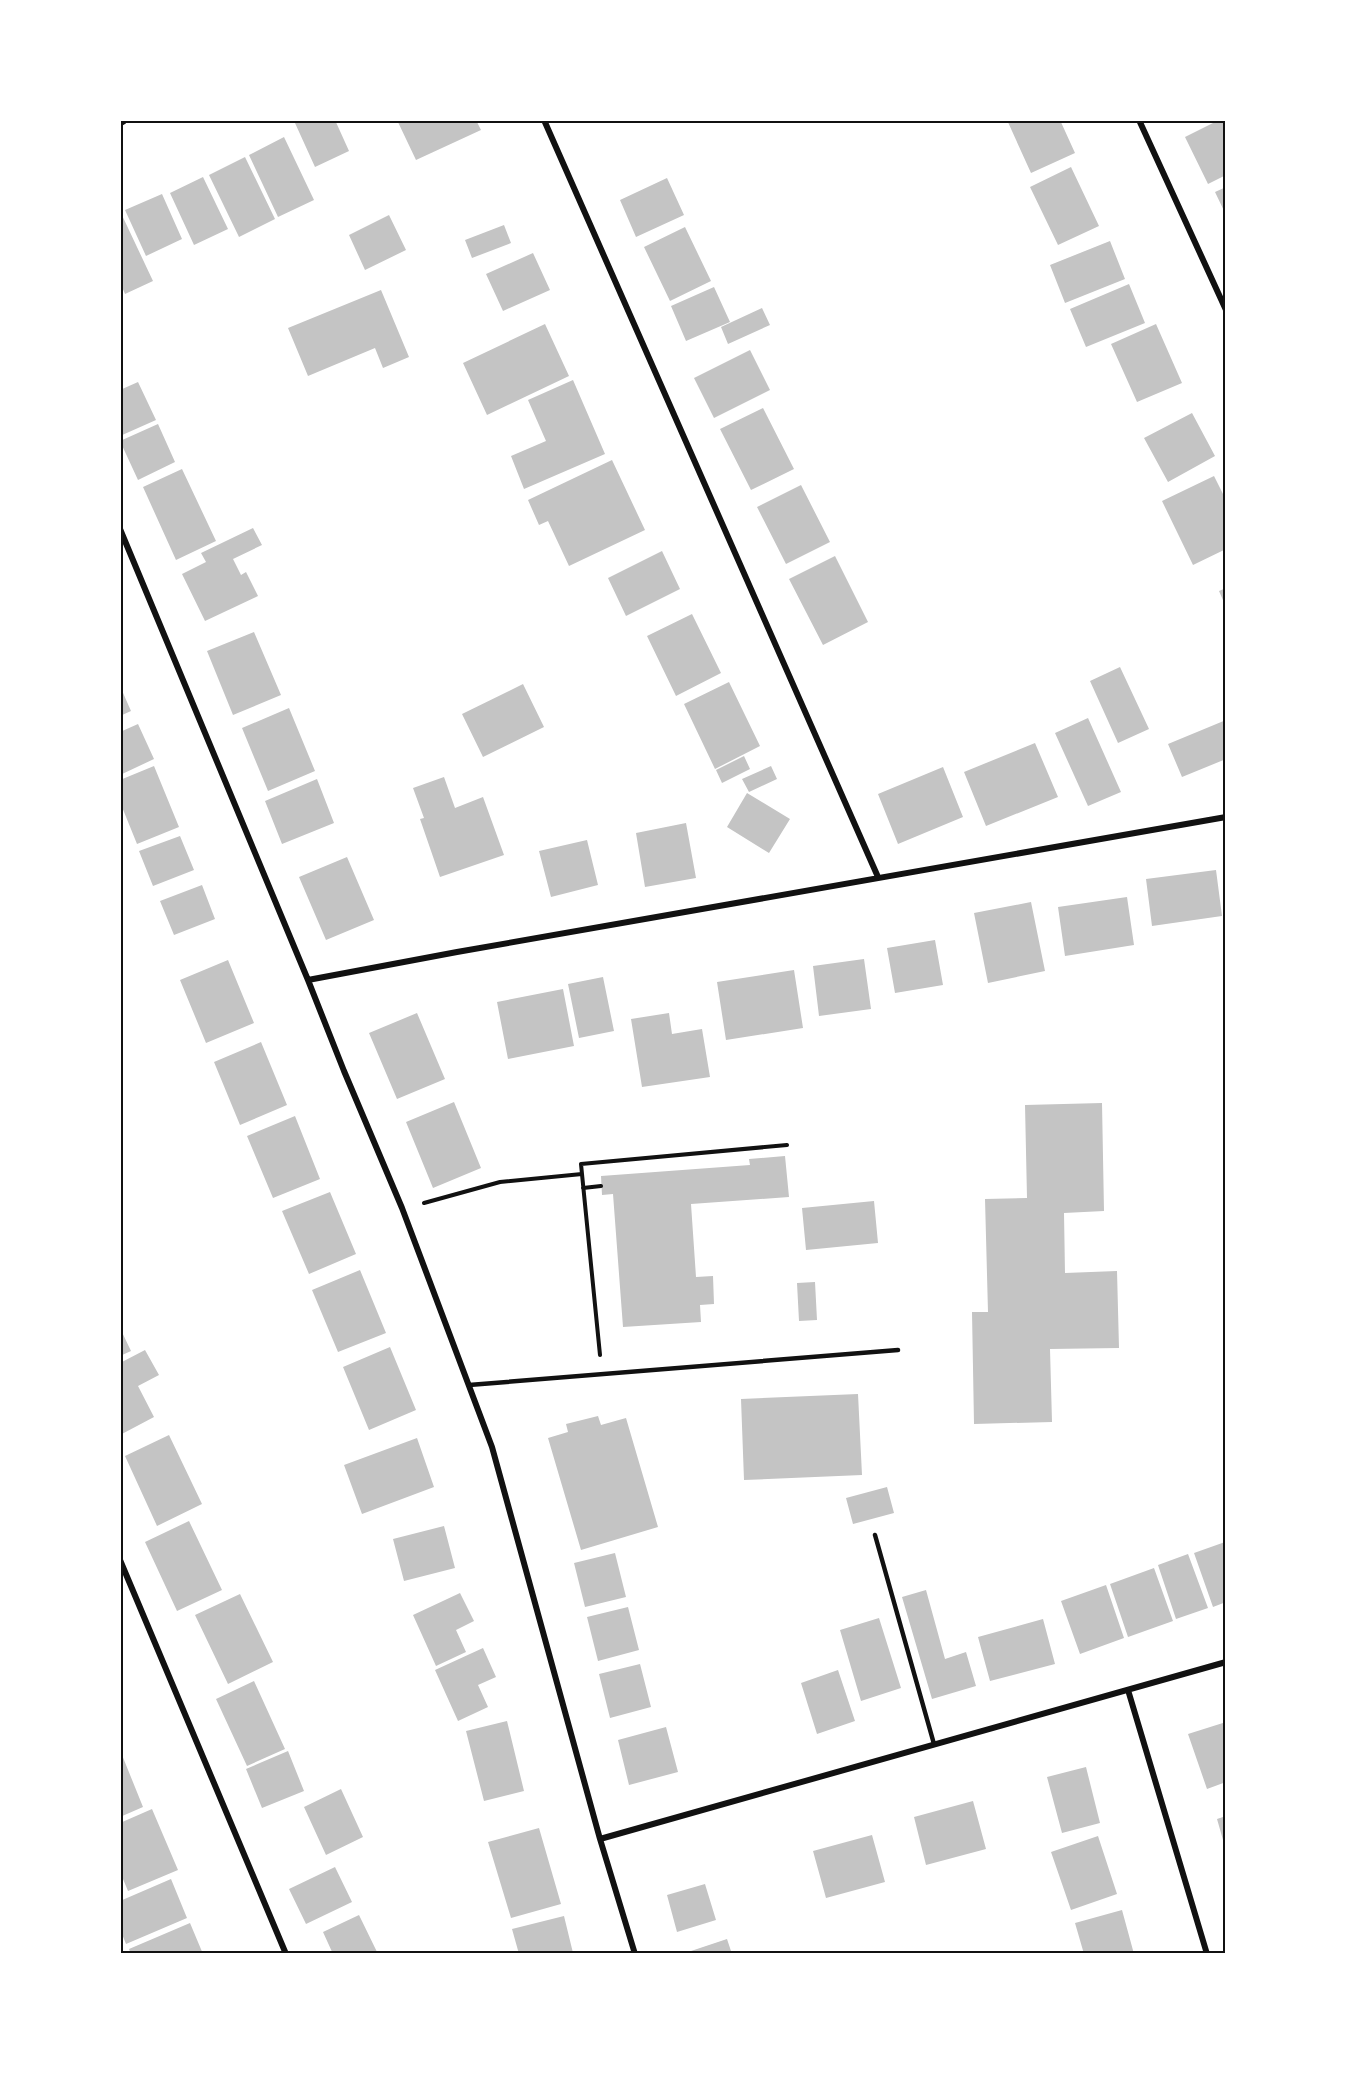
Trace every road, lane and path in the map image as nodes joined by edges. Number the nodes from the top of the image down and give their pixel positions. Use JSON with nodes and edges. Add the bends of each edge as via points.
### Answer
{"nodes":[{"id":1,"x":544,"y":120,"type":"edge"},
{"id":2,"x":1139,"y":120,"type":"edge"},
{"id":3,"x":1226,"y":310,"type":"edge"},
{"id":4,"x":120,"y":529,"type":"edge"},
{"id":5,"x":1226,"y":817,"type":"edge"},
{"id":6,"x":878,"y":877,"type":"junction"},
{"id":7,"x":308,"y":980,"type":"junction"},
{"id":8,"x":787,"y":1145,"type":"dead end"},
{"id":9,"x":582,"y":1174,"type":"junction"},
{"id":10,"x":601,"y":1186,"type":"dead end"},
{"id":11,"x":583,"y":1188,"type":"junction"},
{"id":12,"x":402,"y":1208,"type":"junction"},
{"id":13,"x":898,"y":1350,"type":"dead end"},
{"id":14,"x":602,"y":1373,"type":"junction"},
{"id":15,"x":469,"y":1384,"type":"junction"},
{"id":16,"x":875,"y":1535,"type":"dead end"},
{"id":17,"x":120,"y":1560,"type":"edge"},
{"id":18,"x":1226,"y":1662,"type":"edge"},
{"id":19,"x":1128,"y":1690,"type":"junction"},
{"id":20,"x":934,"y":1744,"type":"junction"},
{"id":21,"x":600,"y":1839,"type":"junction"},
{"id":22,"x":286,"y":1954,"type":"edge"},
{"id":23,"x":635,"y":1954,"type":"edge"},
{"id":24,"x":1207,"y":1954,"type":"edge"}],
"edges":[{"from":1,"to":6,"type":"street"},
{"from":2,"to":3,"type":"street"},
{"from":4,"to":7,"type":"street"},
{"from":5,"to":6,"type":"street"},
{"from":6,"to":7,"type":"street"},
{"from":7,"to":12,"type":"street"},
{"from":8,"to":9,"type":"path","via":[[581,1164]]},
{"from":9,"to":11,"type":"path"},
{"from":9,"to":12,"type":"path","via":[[500,1182]]},
{"from":10,"to":11,"type":"path"},
{"from":11,"to":14,"type":"path"},
{"from":12,"to":15,"type":"street"},
{"from":13,"to":14,"type":"lane"},
{"from":14,"to":15,"type":"lane"},
{"from":15,"to":21,"type":"street","via":[[492,1447]]},
{"from":16,"to":20,"type":"lane"},
{"from":17,"to":22,"type":"street"},
{"from":18,"to":19,"type":"street"},
{"from":19,"to":20,"type":"street"},
{"from":19,"to":24,"type":"street"},
{"from":20,"to":21,"type":"street"},
{"from":21,"to":23,"type":"street"}]}
